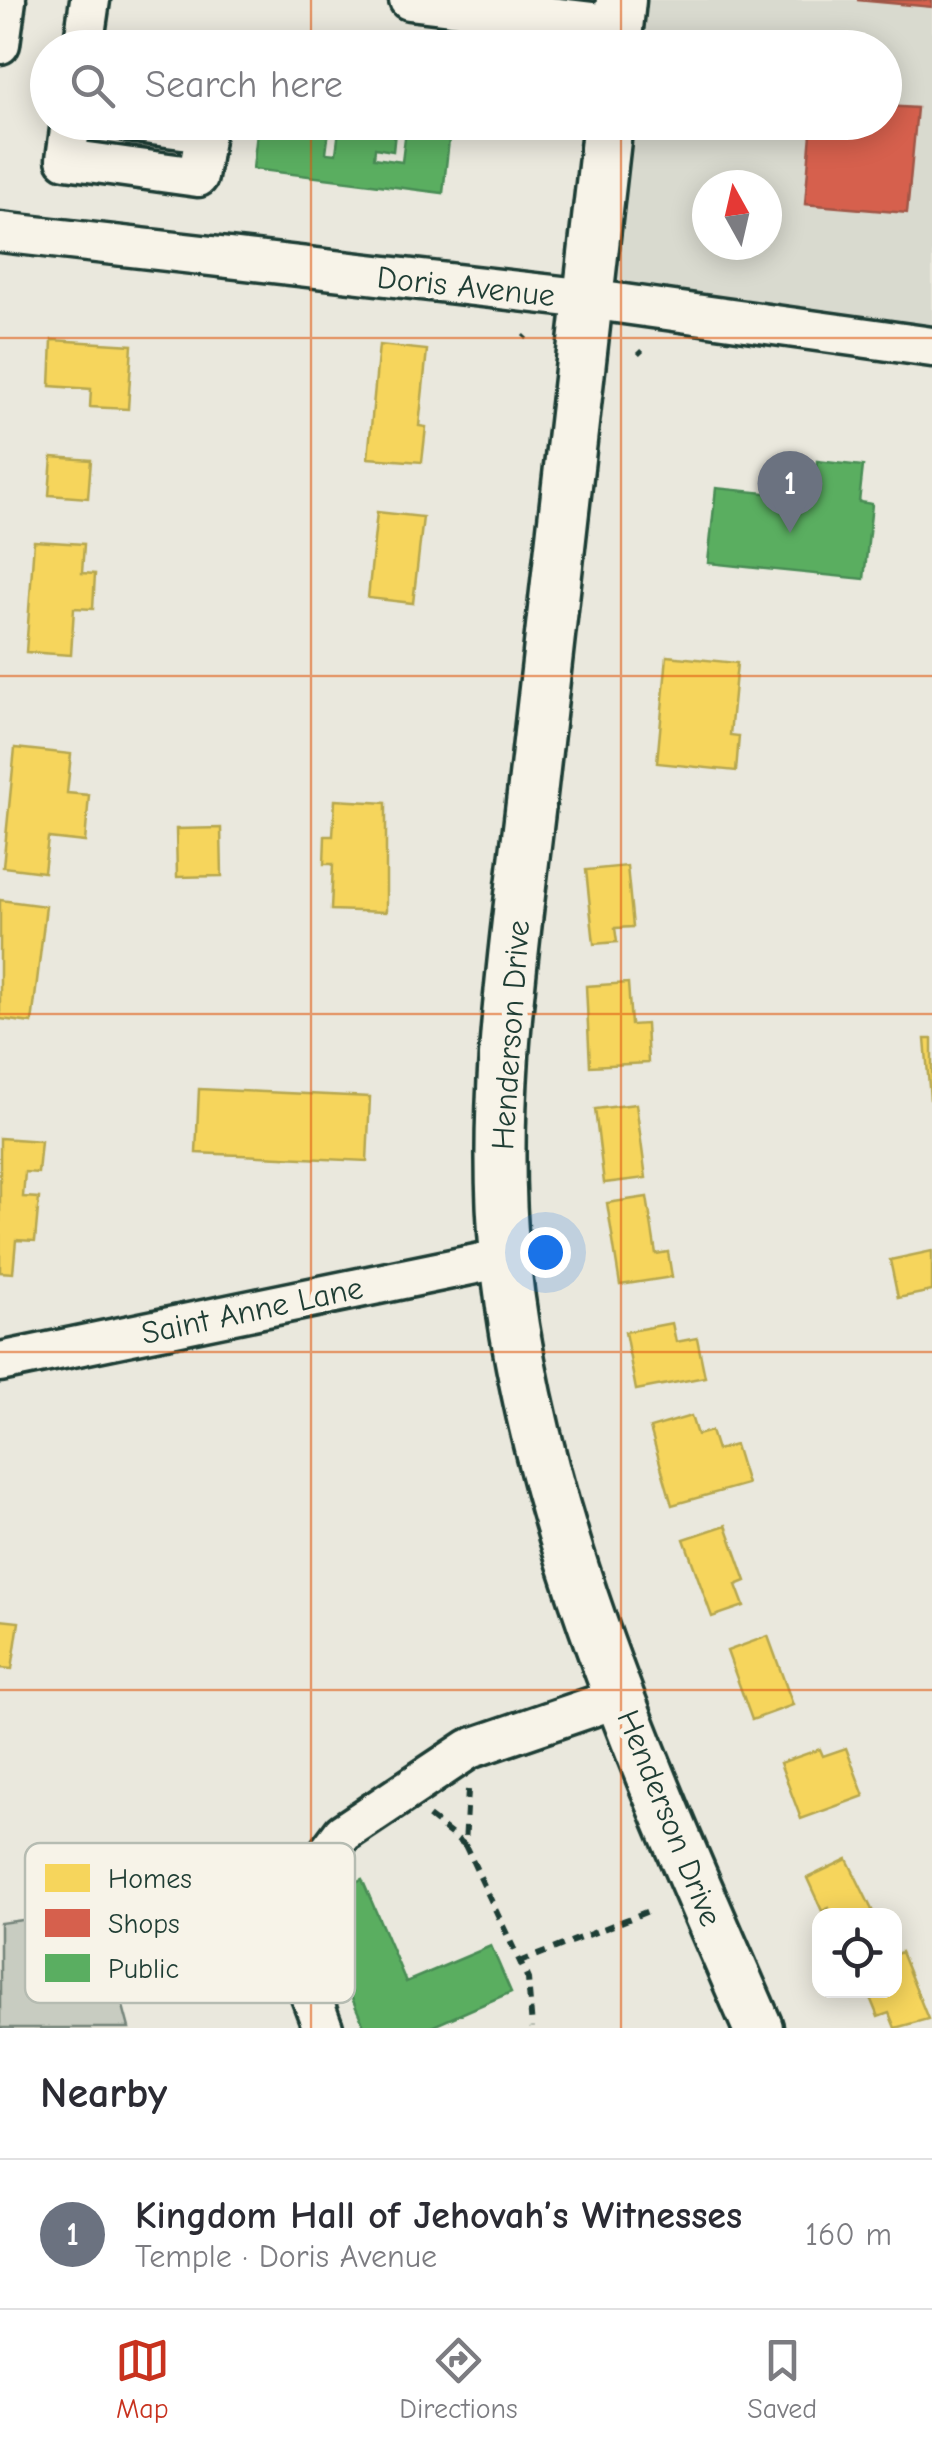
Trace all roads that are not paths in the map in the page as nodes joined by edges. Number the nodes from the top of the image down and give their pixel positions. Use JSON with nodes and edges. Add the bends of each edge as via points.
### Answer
{"nodes":[{"id":1,"x":6,"y":0,"type":"edge"},
{"id":2,"x":90,"y":0,"type":"edge"},
{"id":3,"x":409,"y":0,"type":"edge"},
{"id":4,"x":618,"y":24,"type":"edge"},
{"id":5,"x":85,"y":30,"type":"edge"},
{"id":6,"x":0,"y":44,"type":"edge"},
{"id":7,"x":69,"y":140,"type":"edge"},
{"id":8,"x":204,"y":140,"type":"edge"},
{"id":9,"x":606,"y":140,"type":"edge"},
{"id":10,"x":0,"y":232,"type":"edge"},
{"id":11,"x":588,"y":300,"type":"junction"},
{"id":12,"x":932,"y":347,"type":"edge"},
{"id":13,"x":505,"y":1258,"type":"junction"},
{"id":14,"x":0,"y":1362,"type":"edge"},
{"id":15,"x":621,"y":1697,"type":"junction"},
{"id":16,"x":335,"y":1843,"type":"edge"},
{"id":17,"x":314,"y":2003,"type":"edge"},
{"id":18,"x":323,"y":2028,"type":"edge"},
{"id":19,"x":758,"y":2028,"type":"edge"}],
"edges":[{"from":1,"to":6,"type":"street"},
{"from":2,"to":5,"type":"street"},
{"from":3,"to":4,"type":"street"},
{"from":7,"to":8,"type":"street","via":[[66,159],[198,177]]},
{"from":9,"to":11,"type":"main road","name":"Henderson Drive"},
{"from":10,"to":11,"type":"street","name":"Doris Avenue"},
{"from":11,"to":12,"type":"street","name":"Doris Avenue"},
{"from":11,"to":13,"type":"main road","name":"Henderson Drive","via":[[500,1075]]},
{"from":13,"to":14,"type":"street","name":"Saint Anne Lane"},
{"from":13,"to":15,"type":"main road","name":"Henderson Drive","via":[[526,1386],[558,1512]]},
{"from":15,"to":16,"type":"street","via":[[469,1749]]},
{"from":15,"to":19,"type":"main road","name":"Henderson Drive"},
{"from":17,"to":18,"type":"street"}]}
